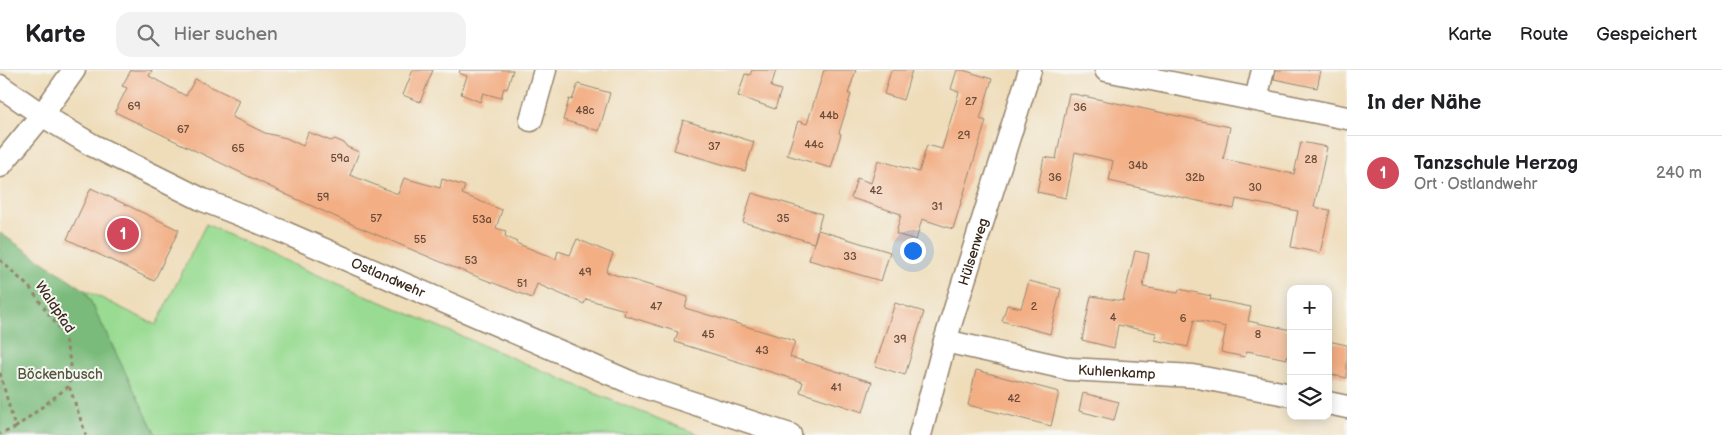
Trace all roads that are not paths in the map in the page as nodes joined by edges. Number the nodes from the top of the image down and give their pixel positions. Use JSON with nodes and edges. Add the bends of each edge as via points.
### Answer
{"nodes":[{"id":1,"x":74,"y":70,"type":"edge"},
{"id":2,"x":545,"y":70,"type":"edge"},
{"id":3,"x":1030,"y":70,"type":"edge"},
{"id":4,"x":1106,"y":70,"type":"edge"},
{"id":5,"x":1263,"y":70,"type":"edge"},
{"id":6,"x":0,"y":86,"type":"edge"},
{"id":7,"x":1256,"y":99,"type":"junction"},
{"id":8,"x":42,"y":115,"type":"junction"},
{"id":9,"x":1347,"y":118,"type":"edge"},
{"id":10,"x":530,"y":120,"type":"dead end"},
{"id":11,"x":0,"y":166,"type":"edge"},
{"id":12,"x":945,"y":342,"type":"junction"},
{"id":13,"x":1287,"y":394,"type":"edge"},
{"id":14,"x":1332,"y":404,"type":"edge"},
{"id":15,"x":1347,"y":407,"type":"edge"},
{"id":16,"x":790,"y":435,"type":"edge"},
{"id":17,"x":920,"y":435,"type":"edge"}],
"edges":[{"from":1,"to":8,"type":"street"},
{"from":2,"to":10,"type":"street"},
{"from":3,"to":12,"type":"street","name":"Hülsenweg"},
{"from":4,"to":7,"type":"street"},
{"from":5,"to":7,"type":"street"},
{"from":6,"to":8,"type":"street","name":"Ostlandwehr"},
{"from":7,"to":9,"type":"street"},
{"from":8,"to":11,"type":"street"},
{"from":8,"to":16,"type":"street","name":"Ostlandwehr","via":[[92,145],[203,200],[632,384]]},
{"from":12,"to":13,"type":"street","name":"Kuhlenkamp","via":[[1070,369],[1194,376]]},
{"from":12,"to":17,"type":"street","name":"Hülsenweg"},
{"from":14,"to":15,"type":"street"}]}
